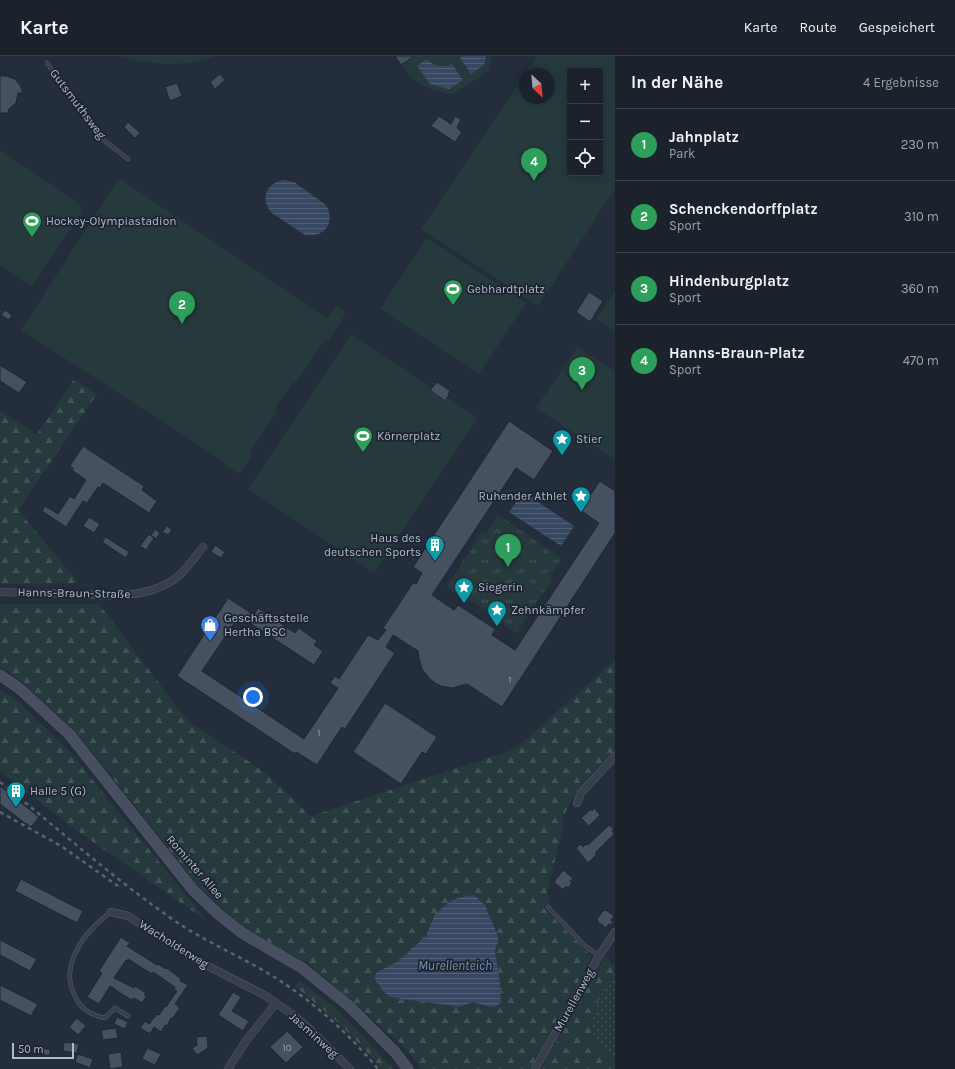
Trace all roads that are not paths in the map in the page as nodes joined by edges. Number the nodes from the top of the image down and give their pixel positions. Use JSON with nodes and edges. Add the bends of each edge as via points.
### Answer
{"nodes":[{"id":1,"x":47,"y":63,"type":"dead end"},
{"id":2,"x":128,"y":159,"type":"dead end"},
{"id":3,"x":203,"y":546,"type":"dead end"},
{"id":4,"x":0,"y":592,"type":"edge"},
{"id":5,"x":0,"y":675,"type":"edge"},
{"id":6,"x":615,"y":756,"type":"edge"},
{"id":7,"x":577,"y":803,"type":"dead end"},
{"id":8,"x":548,"y":907,"type":"dead end"},
{"id":9,"x":111,"y":912,"type":"joint"},
{"id":10,"x":615,"y":932,"type":"edge"},
{"id":11,"x":599,"y":956,"type":"junction"},
{"id":12,"x":276,"y":1003,"type":"junction"},
{"id":13,"x":128,"y":1016,"type":"dead end"},
{"id":14,"x":228,"y":1069,"type":"edge"},
{"id":15,"x":350,"y":1069,"type":"edge"},
{"id":16,"x":408,"y":1069,"type":"edge"},
{"id":17,"x":535,"y":1069,"type":"edge"}],
"edges":[{"from":1,"to":2,"type":"lane","name":"Gutsmuthsweg","via":[[94,129]]},
{"from":3,"to":4,"type":"street","name":"Hanns-Braun-Straße","via":[[170,582],[140,593],[103,595]]},
{"from":5,"to":16,"type":"street","name":"Rominter Allee","via":[[20,689],[69,734],[205,902],[242,933],[302,968],[349,1006],[395,1052]]},
{"from":6,"to":7,"type":"street","via":[[581,793]]},
{"from":8,"to":11,"type":"lane","via":[[584,945]]},
{"from":9,"to":12,"type":"street","name":"Wacholderweg","via":[[128,916],[200,962]]},
{"from":9,"to":13,"type":"lane","name":"Wacholderweg","via":[[87,934],[78,948],[72,963],[70,980],[78,1002],[87,1011],[105,1018],[115,1008]]},
{"from":10,"to":11,"type":"street","name":"Murellenweg"},
{"from":11,"to":17,"type":"street","name":"Murellenweg"},
{"from":12,"to":14,"type":"street"},
{"from":12,"to":15,"type":"street","name":"Jasminweg","via":[[311,1030]]}]}
